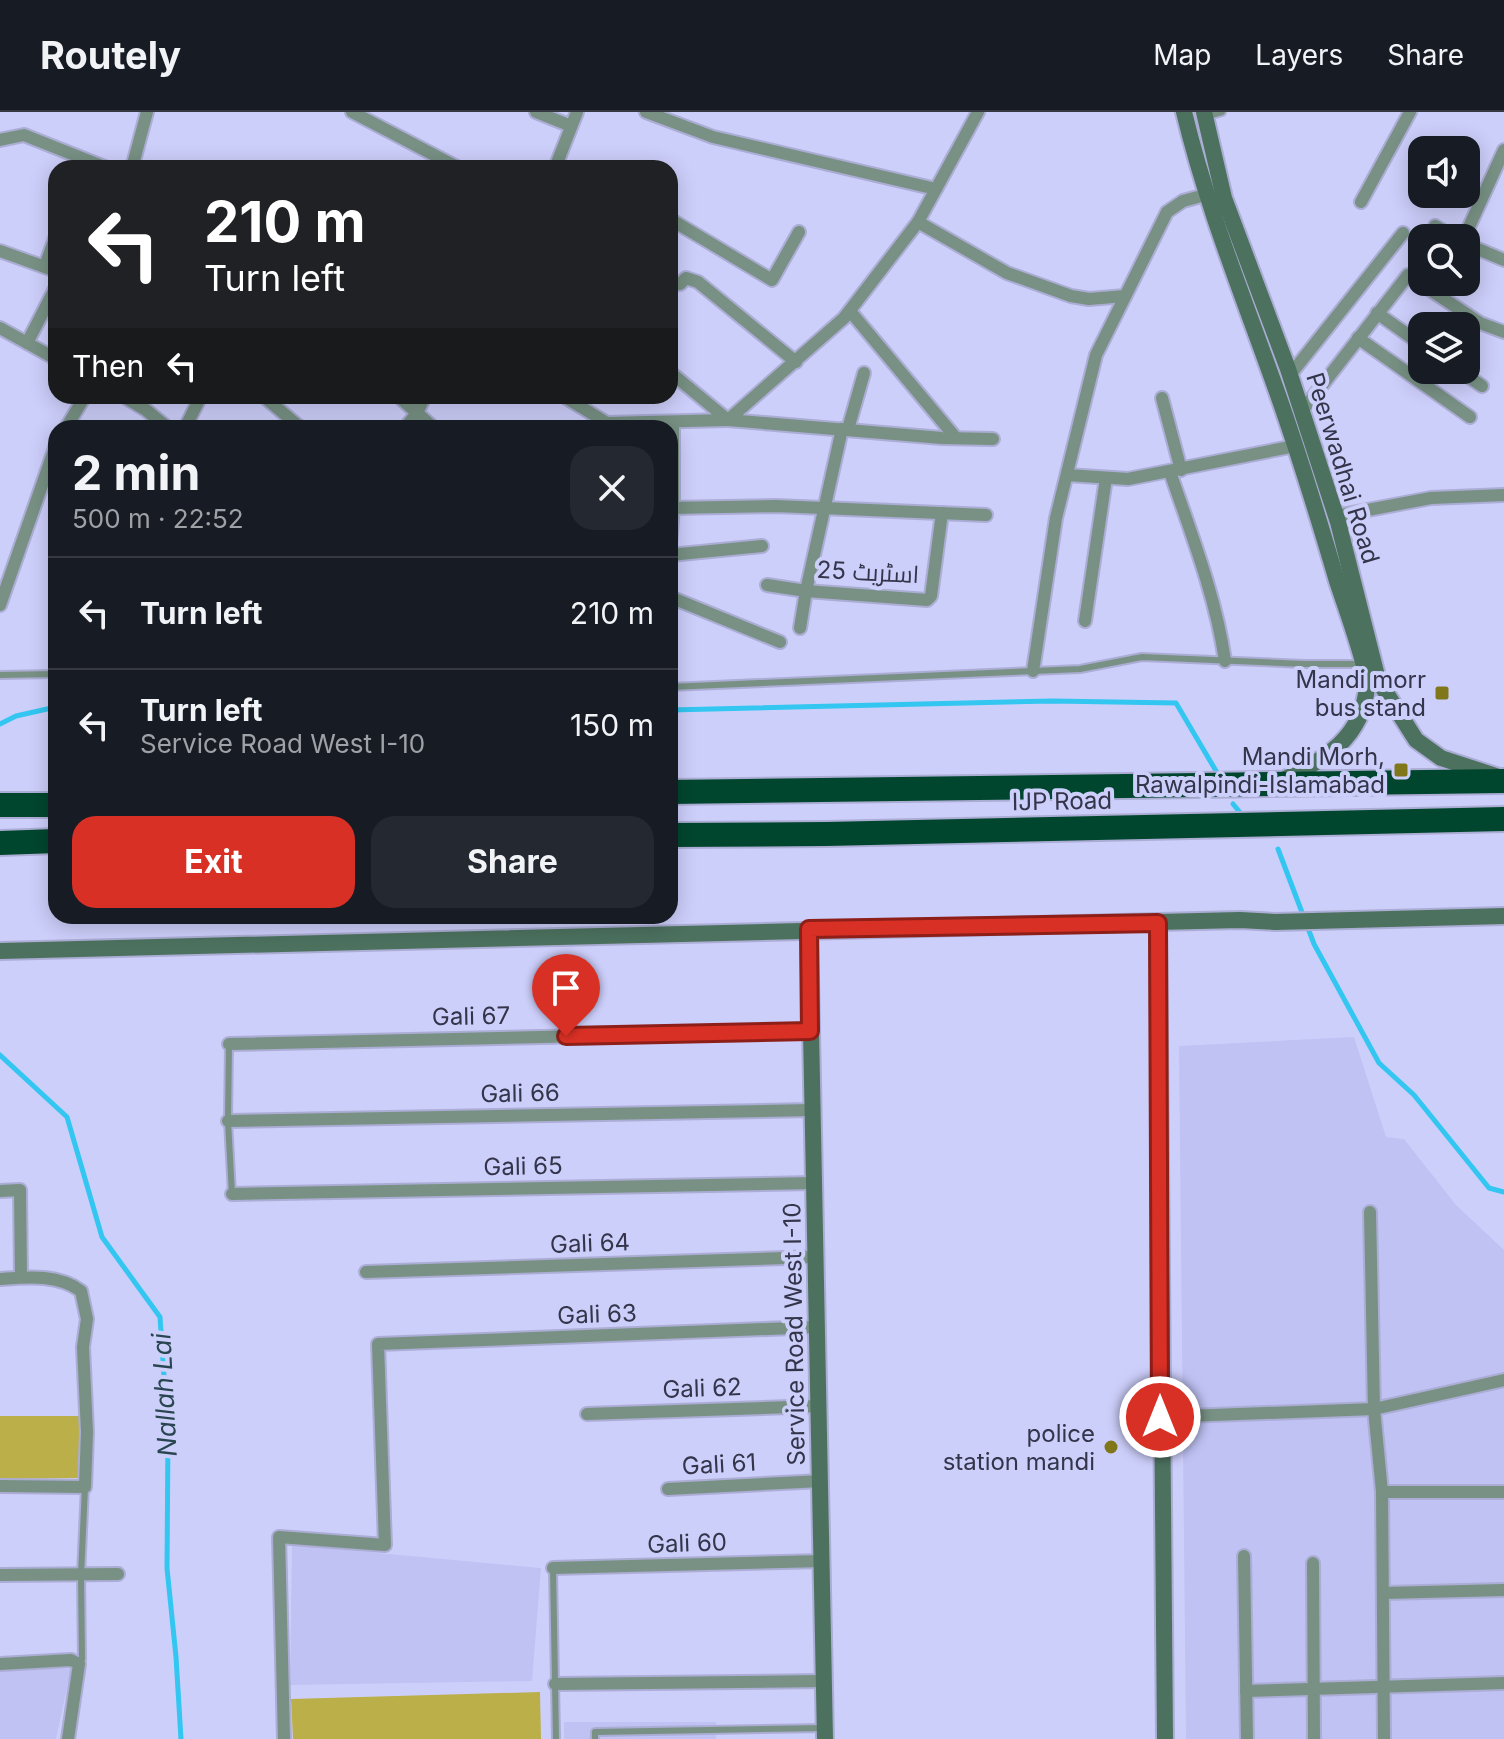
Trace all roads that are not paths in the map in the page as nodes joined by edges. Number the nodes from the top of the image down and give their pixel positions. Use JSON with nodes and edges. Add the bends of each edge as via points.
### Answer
{"nodes":[{"id":1,"x":147,"y":112,"type":"edge"},
{"id":2,"x":352,"y":112,"type":"edge"},
{"id":3,"x":536,"y":112,"type":"edge"},
{"id":4,"x":577,"y":112,"type":"edge"},
{"id":5,"x":646,"y":112,"type":"edge"},
{"id":6,"x":978,"y":112,"type":"edge"},
{"id":7,"x":1184,"y":112,"type":"edge"},
{"id":8,"x":1222,"y":112,"type":"edge"},
{"id":9,"x":1410,"y":112,"type":"edge"},
{"id":10,"x":1204,"y":114,"type":"edge"},
{"id":11,"x":571,"y":126,"type":"junction"},
{"id":12,"x":6,"y":139,"type":"edge"},
{"id":13,"x":1504,"y":150,"type":"edge"},
{"id":14,"x":76,"y":160,"type":"edge"},
{"id":15,"x":134,"y":160,"type":"edge"},
{"id":16,"x":444,"y":160,"type":"edge"},
{"id":17,"x":558,"y":160,"type":"edge"},
{"id":18,"x":936,"y":189,"type":"junction"},
{"id":19,"x":1205,"y":195,"type":"junction"},
{"id":20,"x":1224,"y":198,"type":"junction"},
{"id":21,"x":1361,"y":202,"type":"dead end"},
{"id":22,"x":918,"y":222,"type":"junction"},
{"id":23,"x":678,"y":224,"type":"edge"},
{"id":24,"x":1470,"y":224,"type":"edge"},
{"id":25,"x":799,"y":232,"type":"dead end"},
{"id":26,"x":1403,"y":233,"type":"dead end"},
{"id":27,"x":1480,"y":250,"type":"edge"},
{"id":28,"x":0,"y":251,"type":"edge"},
{"id":29,"x":1504,"y":260,"type":"edge"},
{"id":30,"x":48,"y":267,"type":"edge"},
{"id":31,"x":678,"y":284,"type":"edge"},
{"id":32,"x":1125,"y":296,"type":"junction"},
{"id":33,"x":48,"y":302,"type":"edge"},
{"id":34,"x":850,"y":311,"type":"junction"},
{"id":35,"x":1377,"y":313,"type":"junction"},
{"id":36,"x":0,"y":328,"type":"edge"},
{"id":37,"x":1504,"y":332,"type":"edge"},
{"id":38,"x":1408,"y":335,"type":"edge"},
{"id":39,"x":1358,"y":338,"type":"junction"},
{"id":40,"x":27,"y":343,"type":"junction"},
{"id":41,"x":48,"y":355,"type":"edge"},
{"id":42,"x":796,"y":362,"type":"junction"},
{"id":43,"x":864,"y":373,"type":"dead end"},
{"id":44,"x":1290,"y":375,"type":"junction"},
{"id":45,"x":678,"y":379,"type":"edge"},
{"id":46,"x":1479,"y":384,"type":"edge"},
{"id":47,"x":1482,"y":386,"type":"dead end"},
{"id":48,"x":1162,"y":398,"type":"dead end"},
{"id":49,"x":136,"y":404,"type":"edge"},
{"id":50,"x":272,"y":404,"type":"edge"},
{"id":51,"x":407,"y":404,"type":"edge"},
{"id":52,"x":421,"y":404,"type":"edge"},
{"id":53,"x":576,"y":404,"type":"edge"},
{"id":54,"x":1302,"y":411,"type":"junction"},
{"id":55,"x":417,"y":413,"type":"junction"},
{"id":56,"x":1470,"y":417,"type":"dead end"},
{"id":57,"x":158,"y":420,"type":"edge"},
{"id":58,"x":292,"y":420,"type":"edge"},
{"id":59,"x":411,"y":420,"type":"edge"},
{"id":60,"x":425,"y":420,"type":"edge"},
{"id":61,"x":602,"y":420,"type":"edge"},
{"id":62,"x":728,"y":420,"type":"junction"},
{"id":63,"x":678,"y":422,"type":"edge"},
{"id":64,"x":845,"y":429,"type":"junction"},
{"id":65,"x":956,"y":438,"type":"junction"},
{"id":66,"x":993,"y":439,"type":"dead end"},
{"id":67,"x":1295,"y":446,"type":"junction"},
{"id":68,"x":48,"y":463,"type":"edge"},
{"id":69,"x":1175,"y":471,"type":"junction"},
{"id":70,"x":1067,"y":475,"type":"junction"},
{"id":71,"x":1106,"y":478,"type":"junction"},
{"id":72,"x":1504,"y":495,"type":"edge"},
{"id":73,"x":678,"y":508,"type":"edge"},
{"id":74,"x":825,"y":510,"type":"junction"},
{"id":75,"x":942,"y":513,"type":"junction"},
{"id":76,"x":986,"y":515,"type":"dead end"},
{"id":77,"x":1336,"y":516,"type":"junction"},
{"id":78,"x":762,"y":546,"type":"dead end"},
{"id":79,"x":678,"y":554,"type":"edge"},
{"id":80,"x":767,"y":585,"type":"dead end"},
{"id":81,"x":806,"y":591,"type":"junction"},
{"id":82,"x":678,"y":600,"type":"edge"},
{"id":83,"x":0,"y":605,"type":"edge"},
{"id":84,"x":1085,"y":621,"type":"dead end"},
{"id":85,"x":800,"y":628,"type":"dead end"},
{"id":86,"x":780,"y":642,"type":"dead end"},
{"id":87,"x":1225,"y":661,"type":"junction"},
{"id":88,"x":1362,"y":664,"type":"junction"},
{"id":89,"x":1033,"y":671,"type":"junction"},
{"id":90,"x":48,"y":674,"type":"edge"},
{"id":91,"x":0,"y":675,"type":"edge"},
{"id":92,"x":678,"y":687,"type":"edge"},
{"id":93,"x":1504,"y":780,"type":"edge"},
{"id":94,"x":1275,"y":785,"type":"junction"},
{"id":95,"x":678,"y":792,"type":"edge"},
{"id":96,"x":0,"y":805,"type":"edge"},
{"id":97,"x":48,"y":805,"type":"edge"},
{"id":98,"x":1504,"y":819,"type":"edge"},
{"id":99,"x":678,"y":835,"type":"edge"},
{"id":100,"x":48,"y":841,"type":"edge"},
{"id":101,"x":0,"y":843,"type":"edge"},
{"id":102,"x":1504,"y":916,"type":"edge"},
{"id":103,"x":1158,"y":923,"type":"junction"},
{"id":104,"x":809,"y":929,"type":"junction"},
{"id":105,"x":0,"y":951,"type":"edge"},
{"id":106,"x":810,"y":1031,"type":"junction"},
{"id":107,"x":229,"y":1044,"type":"joint"},
{"id":108,"x":813,"y":1110,"type":"junction"},
{"id":109,"x":228,"y":1121,"type":"junction"},
{"id":110,"x":815,"y":1183,"type":"junction"},
{"id":111,"x":0,"y":1191,"type":"edge"},
{"id":112,"x":232,"y":1194,"type":"joint"},
{"id":113,"x":1370,"y":1212,"type":"dead end"},
{"id":114,"x":816,"y":1257,"type":"junction"},
{"id":115,"x":366,"y":1272,"type":"dead end"},
{"id":116,"x":21,"y":1277,"type":"junction"},
{"id":117,"x":0,"y":1279,"type":"edge"},
{"id":118,"x":817,"y":1327,"type":"junction"},
{"id":119,"x":1504,"y":1380,"type":"edge"},
{"id":120,"x":819,"y":1406,"type":"junction"},
{"id":121,"x":1374,"y":1409,"type":"junction"},
{"id":122,"x":587,"y":1414,"type":"dead end"},
{"id":123,"x":1160,"y":1417,"type":"junction"},
{"id":124,"x":821,"y":1481,"type":"junction"},
{"id":125,"x":0,"y":1486,"type":"edge"},
{"id":126,"x":85,"y":1487,"type":"junction"},
{"id":127,"x":668,"y":1489,"type":"dead end"},
{"id":128,"x":1382,"y":1492,"type":"junction"},
{"id":129,"x":1504,"y":1492,"type":"edge"},
{"id":130,"x":1244,"y":1556,"type":"dead end"},
{"id":131,"x":822,"y":1561,"type":"junction"},
{"id":132,"x":1313,"y":1563,"type":"dead end"},
{"id":133,"x":553,"y":1568,"type":"joint"},
{"id":134,"x":118,"y":1574,"type":"dead end"},
{"id":135,"x":0,"y":1575,"type":"edge"},
{"id":136,"x":81,"y":1575,"type":"junction"},
{"id":137,"x":1504,"y":1590,"type":"edge"},
{"id":138,"x":1384,"y":1593,"type":"junction"},
{"id":139,"x":0,"y":1664,"type":"edge"},
{"id":140,"x":79,"y":1664,"type":"junction"},
{"id":141,"x":824,"y":1681,"type":"junction"},
{"id":142,"x":1504,"y":1683,"type":"edge"},
{"id":143,"x":555,"y":1684,"type":"junction"},
{"id":144,"x":1384,"y":1687,"type":"junction"},
{"id":145,"x":1312,"y":1690,"type":"junction"},
{"id":146,"x":1246,"y":1691,"type":"junction"},
{"id":147,"x":710,"y":1730,"type":"junction"},
{"id":148,"x":825,"y":1733,"type":"edge"},
{"id":149,"x":68,"y":1739,"type":"edge"},
{"id":150,"x":284,"y":1739,"type":"edge"},
{"id":151,"x":556,"y":1739,"type":"edge"},
{"id":152,"x":595,"y":1739,"type":"edge"},
{"id":153,"x":710,"y":1739,"type":"edge"},
{"id":154,"x":1165,"y":1739,"type":"edge"},
{"id":155,"x":1247,"y":1739,"type":"edge"},
{"id":156,"x":1314,"y":1739,"type":"edge"},
{"id":157,"x":1384,"y":1739,"type":"edge"}],
"edges":[{"from":1,"to":15,"type":"street"},
{"from":2,"to":16,"type":"street"},
{"from":3,"to":11,"type":"street"},
{"from":4,"to":11,"type":"street"},
{"from":5,"to":18,"type":"street","via":[[713,137]]},
{"from":6,"to":18,"type":"street"},
{"from":7,"to":19,"type":"main road"},
{"from":8,"to":10,"type":"lane"},
{"from":9,"to":21,"type":"street"},
{"from":10,"to":20,"type":"main road","name":"Peerwadhai Road"},
{"from":11,"to":17,"type":"street"},
{"from":12,"to":14,"type":"street","via":[[24,135]]},
{"from":13,"to":24,"type":"street"},
{"from":18,"to":22,"type":"street"},
{"from":19,"to":20,"type":"main road"},
{"from":19,"to":32,"type":"street","via":[[1167,212]]},
{"from":19,"to":67,"type":"main road"},
{"from":20,"to":44,"type":"main road","name":"Peerwadhai Road"},
{"from":22,"to":32,"type":"street","via":[[1007,273],[1071,296]]},
{"from":22,"to":34,"type":"street"},
{"from":23,"to":25,"type":"street","via":[[772,280]]},
{"from":26,"to":44,"type":"street"},
{"from":27,"to":29,"type":"street"},
{"from":28,"to":30,"type":"street"},
{"from":31,"to":42,"type":"street","via":[[686,278],[698,282]]},
{"from":32,"to":70,"type":"street","via":[[1096,355]]},
{"from":33,"to":40,"type":"street"},
{"from":34,"to":42,"type":"street"},
{"from":34,"to":65,"type":"street"},
{"from":35,"to":37,"type":"street","via":[[1408,275],[1480,323]]},
{"from":35,"to":38,"type":"street"},
{"from":35,"to":39,"type":"street"},
{"from":36,"to":40,"type":"street"},
{"from":39,"to":54,"type":"street"},
{"from":39,"to":56,"type":"street"},
{"from":40,"to":41,"type":"street"},
{"from":42,"to":62,"type":"street"},
{"from":43,"to":64,"type":"street"},
{"from":44,"to":54,"type":"main road","name":"Peerwadhai Road"},
{"from":45,"to":62,"type":"street"},
{"from":46,"to":47,"type":"street"},
{"from":48,"to":69,"type":"street"},
{"from":49,"to":57,"type":"street"},
{"from":50,"to":58,"type":"street"},
{"from":51,"to":55,"type":"street"},
{"from":52,"to":55,"type":"street"},
{"from":53,"to":61,"type":"street"},
{"from":54,"to":77,"type":"main road","name":"Peerwadhai Road"},
{"from":55,"to":59,"type":"street"},
{"from":55,"to":60,"type":"street"},
{"from":62,"to":63,"type":"street"},
{"from":62,"to":64,"type":"street"},
{"from":64,"to":65,"type":"street"},
{"from":64,"to":74,"type":"street"},
{"from":65,"to":66,"type":"street"},
{"from":67,"to":69,"type":"street"},
{"from":67,"to":88,"type":"main road"},
{"from":68,"to":83,"type":"street"},
{"from":69,"to":71,"type":"street"},
{"from":69,"to":87,"type":"street"},
{"from":70,"to":71,"type":"street"},
{"from":70,"to":89,"type":"street"},
{"from":71,"to":84,"type":"street"},
{"from":72,"to":77,"type":"street","via":[[1431,498]]},
{"from":73,"to":74,"type":"street"},
{"from":74,"to":75,"type":"street"},
{"from":74,"to":81,"type":"street"},
{"from":75,"to":76,"type":"street"},
{"from":75,"to":81,"type":"street","name":"اسٹریٹ 25","via":[[927,600]]},
{"from":77,"to":93,"type":"main road","name":"Peerwadhai Road","via":[[1378,680],[1416,740],[1441,758]]},
{"from":78,"to":79,"type":"street"},
{"from":80,"to":81,"type":"street","name":"اسٹریٹ 25"},
{"from":81,"to":85,"type":"street"},
{"from":82,"to":86,"type":"street"},
{"from":87,"to":88,"type":"lane"},
{"from":87,"to":89,"type":"lane","via":[[1142,657],[1080,669]]},
{"from":88,"to":94,"type":"main road","via":[[1368,684],[1357,722],[1341,745]]},
{"from":89,"to":92,"type":"lane"},
{"from":90,"to":91,"type":"lane"},
{"from":93,"to":94,"type":"highway","name":"IJP Road"},
{"from":94,"to":95,"type":"highway","name":"IJP Road"},
{"from":96,"to":97,"type":"highway"},
{"from":98,"to":99,"type":"highway","name":"IJP Road"},
{"from":100,"to":101,"type":"highway"},
{"from":102,"to":103,"type":"main road"},
{"from":103,"to":104,"type":"main road"},
{"from":103,"to":123,"type":"main road"},
{"from":104,"to":105,"type":"main road"},
{"from":104,"to":106,"type":"main road","name":"Service Road West I-10"},
{"from":106,"to":107,"type":"street","name":"Gali 67"},
{"from":106,"to":108,"type":"main road","name":"Service Road West I-10"},
{"from":107,"to":109,"type":"lane"},
{"from":108,"to":109,"type":"street","name":"Gali 66"},
{"from":108,"to":110,"type":"main road","name":"Service Road West I-10"},
{"from":109,"to":112,"type":"lane"},
{"from":110,"to":112,"type":"street","name":"Gali 65"},
{"from":110,"to":114,"type":"main road","name":"Service Road West I-10"},
{"from":111,"to":116,"type":"street","via":[[20,1190]]},
{"from":113,"to":121,"type":"street"},
{"from":114,"to":115,"type":"street","name":"Gali 64"},
{"from":114,"to":118,"type":"main road","name":"Service Road West I-10"},
{"from":116,"to":117,"type":"street"},
{"from":116,"to":126,"type":"street","via":[[53,1279],[81,1291],[87,1319]]},
{"from":118,"to":120,"type":"main road","name":"Service Road West I-10"},
{"from":118,"to":150,"type":"street","name":"Gali 63","via":[[378,1344],[385,1545],[279,1537]]},
{"from":119,"to":121,"type":"street"},
{"from":120,"to":122,"type":"street","name":"Gali 62"},
{"from":120,"to":124,"type":"main road","name":"Service Road West I-10"},
{"from":121,"to":123,"type":"street"},
{"from":121,"to":128,"type":"street"},
{"from":123,"to":154,"type":"main road"},
{"from":124,"to":127,"type":"street","name":"Gali 61"},
{"from":124,"to":131,"type":"main road","name":"Service Road West I-10"},
{"from":125,"to":126,"type":"street"},
{"from":126,"to":136,"type":"lane"},
{"from":128,"to":129,"type":"street"},
{"from":128,"to":138,"type":"street"},
{"from":130,"to":146,"type":"street"},
{"from":131,"to":133,"type":"street","name":"Gali 60"},
{"from":131,"to":141,"type":"main road","name":"Service Road West I-10"},
{"from":132,"to":145,"type":"street"},
{"from":133,"to":143,"type":"lane"},
{"from":134,"to":136,"type":"street"},
{"from":135,"to":136,"type":"street"},
{"from":136,"to":140,"type":"lane"},
{"from":137,"to":138,"type":"street"},
{"from":138,"to":144,"type":"street"},
{"from":139,"to":140,"type":"street"},
{"from":140,"to":149,"type":"street"},
{"from":141,"to":143,"type":"street"},
{"from":141,"to":148,"type":"main road","name":"Service Road West I-10"},
{"from":142,"to":144,"type":"street"},
{"from":143,"to":151,"type":"lane"},
{"from":144,"to":145,"type":"street"},
{"from":144,"to":157,"type":"street"},
{"from":145,"to":146,"type":"street"},
{"from":145,"to":156,"type":"street"},
{"from":146,"to":155,"type":"street"},
{"from":147,"to":148,"type":"lane"},
{"from":147,"to":152,"type":"lane","via":[[595,1732]]},
{"from":147,"to":153,"type":"lane"}]}
